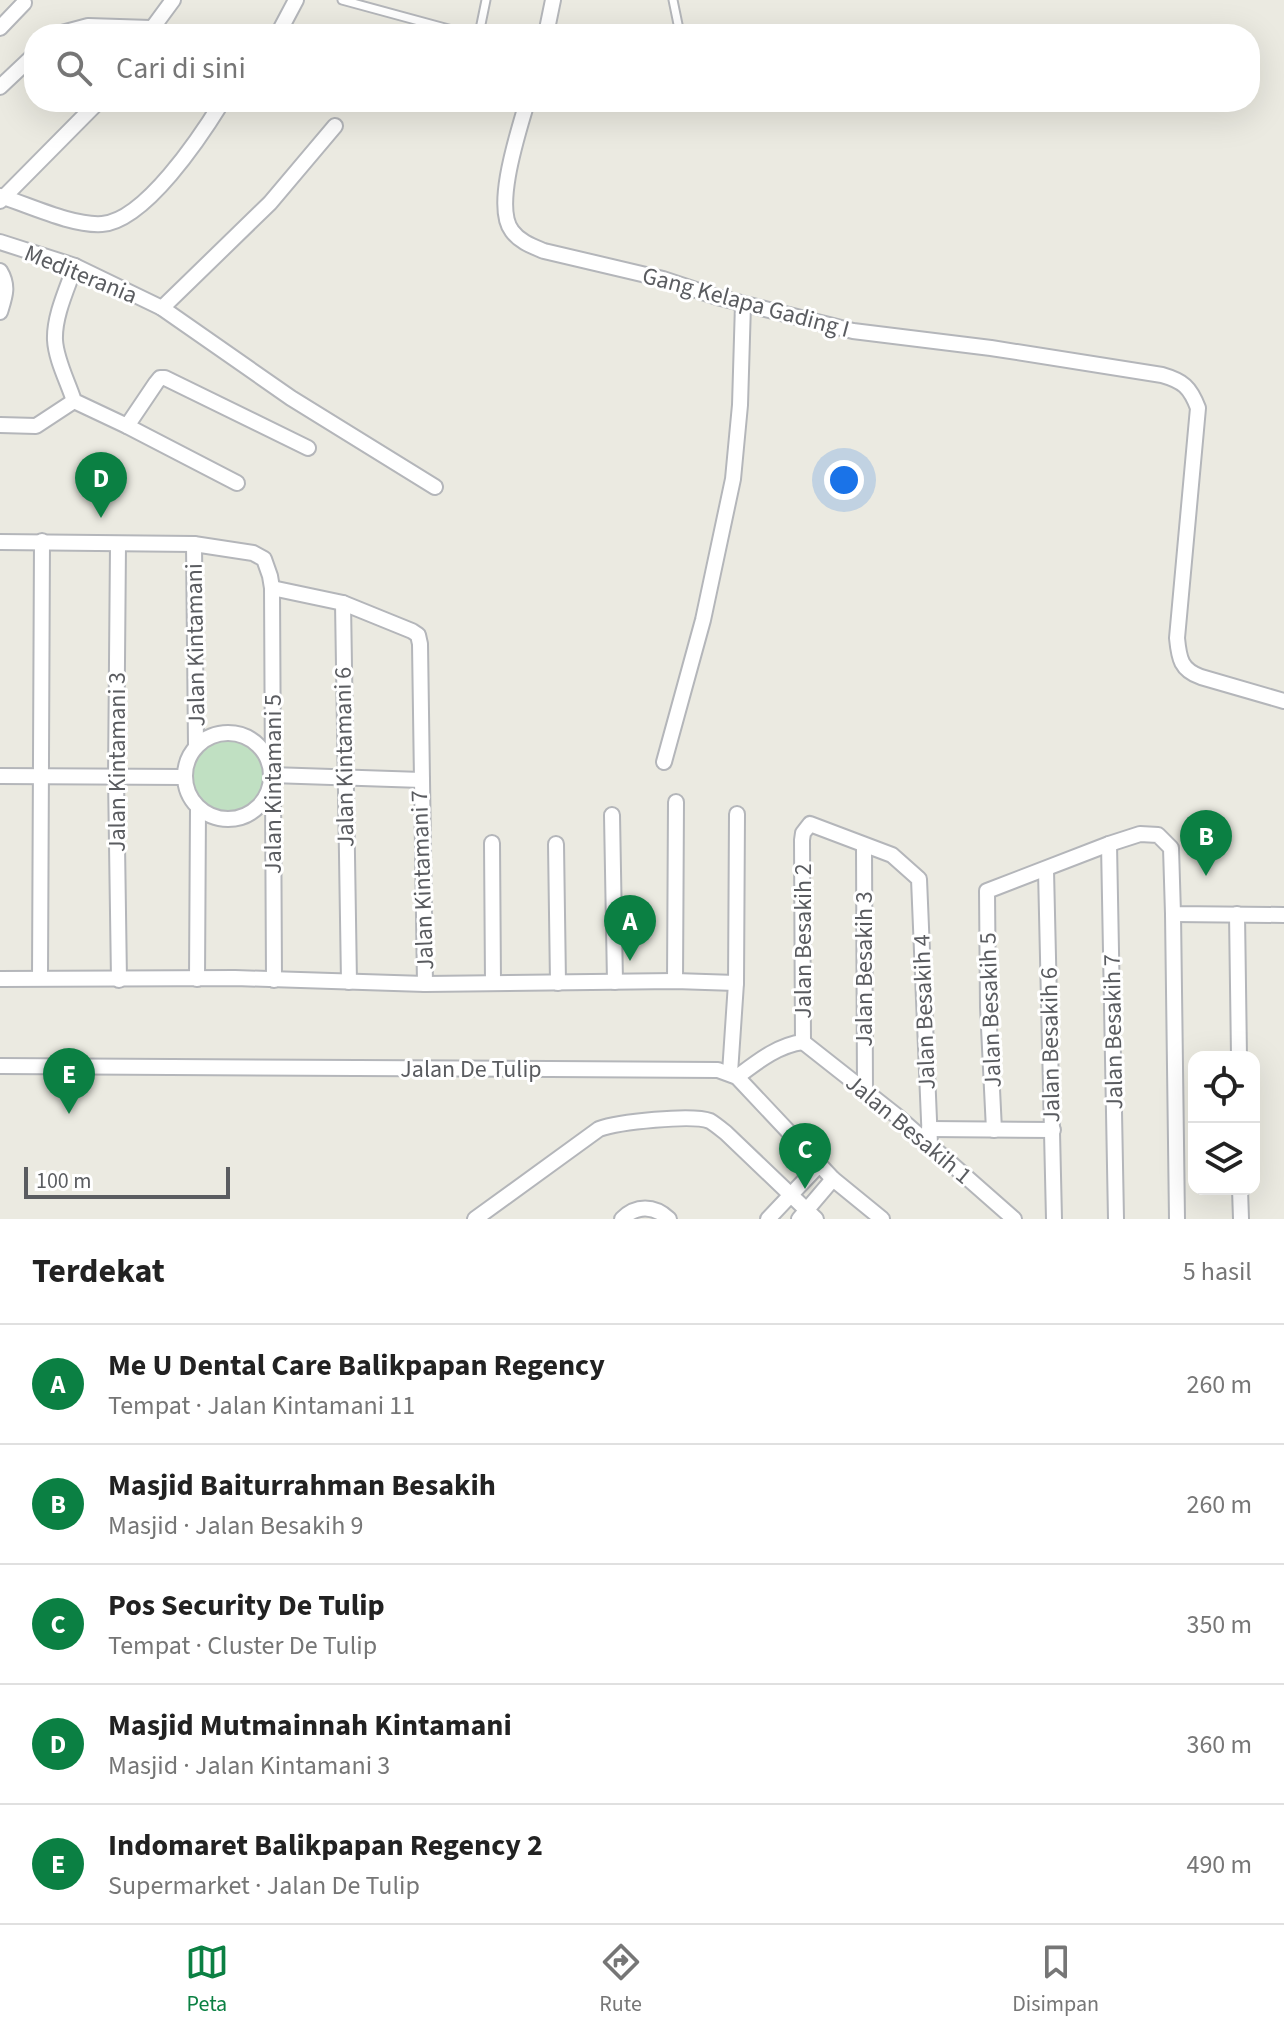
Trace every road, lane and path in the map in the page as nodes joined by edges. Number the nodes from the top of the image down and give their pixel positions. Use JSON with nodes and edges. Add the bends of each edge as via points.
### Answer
{"nodes":[{"id":1,"x":173,"y":0,"type":"edge"},
{"id":2,"x":296,"y":0,"type":"edge"},
{"id":3,"x":342,"y":0,"type":"edge"},
{"id":4,"x":486,"y":0,"type":"edge"},
{"id":5,"x":553,"y":0,"type":"edge"},
{"id":6,"x":673,"y":0,"type":"edge"},
{"id":7,"x":24,"y":3,"type":"dead end"},
{"id":8,"x":155,"y":24,"type":"edge"},
{"id":9,"x":283,"y":24,"type":"edge"},
{"id":10,"x":430,"y":24,"type":"edge"},
{"id":11,"x":481,"y":24,"type":"edge"},
{"id":12,"x":548,"y":24,"type":"edge"},
{"id":13,"x":678,"y":24,"type":"edge"},
{"id":14,"x":0,"y":28,"type":"edge"},
{"id":15,"x":24,"y":64,"type":"edge"},
{"id":16,"x":0,"y":87,"type":"edge"},
{"id":17,"x":88,"y":112,"type":"edge"},
{"id":18,"x":215,"y":112,"type":"edge"},
{"id":19,"x":524,"y":112,"type":"edge"},
{"id":20,"x":335,"y":126,"type":"dead end"},
{"id":21,"x":1,"y":198,"type":"edge"},
{"id":22,"x":0,"y":242,"type":"edge"},
{"id":23,"x":75,"y":266,"type":"junction"},
{"id":24,"x":0,"y":271,"type":"edge"},
{"id":25,"x":743,"y":304,"type":"junction"},
{"id":26,"x":162,"y":308,"type":"junction"},
{"id":27,"x":0,"y":312,"type":"edge"},
{"id":28,"x":74,"y":401,"type":"junction"},
{"id":29,"x":0,"y":425,"type":"edge"},
{"id":30,"x":127,"y":426,"type":"junction"},
{"id":31,"x":308,"y":448,"type":"dead end"},
{"id":32,"x":237,"y":483,"type":"dead end"},
{"id":33,"x":435,"y":487,"type":"dead end"},
{"id":34,"x":42,"y":541,"type":"junction"},
{"id":35,"x":0,"y":542,"type":"edge"},
{"id":36,"x":194,"y":544,"type":"junction"},
{"id":37,"x":118,"y":545,"type":"junction"},
{"id":38,"x":272,"y":588,"type":"junction"},
{"id":39,"x":343,"y":603,"type":"junction"},
{"id":40,"x":1284,"y":701,"type":"edge"},
{"id":41,"x":196,"y":746,"type":"junction"},
{"id":42,"x":664,"y":762,"type":"dead end"},
{"id":43,"x":273,"y":775,"type":"junction"},
{"id":44,"x":0,"y":776,"type":"edge"},
{"id":45,"x":344,"y":776,"type":"junction"},
{"id":46,"x":42,"y":777,"type":"junction"},
{"id":47,"x":116,"y":777,"type":"junction"},
{"id":48,"x":184,"y":777,"type":"junction"},
{"id":49,"x":422,"y":780,"type":"junction"},
{"id":50,"x":676,"y":802,"type":"dead end"},
{"id":51,"x":198,"y":808,"type":"junction"},
{"id":52,"x":737,"y":814,"type":"dead end"},
{"id":53,"x":612,"y":815,"type":"dead end"},
{"id":54,"x":492,"y":843,"type":"dead end"},
{"id":55,"x":556,"y":844,"type":"dead end"},
{"id":56,"x":1109,"y":844,"type":"junction"},
{"id":57,"x":864,"y":847,"type":"junction"},
{"id":58,"x":1046,"y":870,"type":"junction"},
{"id":59,"x":1173,"y":914,"type":"junction"},
{"id":60,"x":1237,"y":914,"type":"junction"},
{"id":61,"x":1284,"y":915,"type":"edge"},
{"id":62,"x":40,"y":977,"type":"junction"},
{"id":63,"x":0,"y":979,"type":"edge"},
{"id":64,"x":197,"y":979,"type":"junction"},
{"id":65,"x":119,"y":980,"type":"junction"},
{"id":66,"x":274,"y":980,"type":"junction"},
{"id":67,"x":675,"y":981,"type":"junction"},
{"id":68,"x":349,"y":982,"type":"junction"},
{"id":69,"x":615,"y":982,"type":"junction"},
{"id":70,"x":493,"y":983,"type":"junction"},
{"id":71,"x":558,"y":983,"type":"junction"},
{"id":72,"x":736,"y":983,"type":"junction"},
{"id":73,"x":425,"y":984,"type":"junction"},
{"id":74,"x":803,"y":1042,"type":"junction"},
{"id":75,"x":1239,"y":1051,"type":"edge"},
{"id":76,"x":0,"y":1066,"type":"edge"},
{"id":77,"x":734,"y":1075,"type":"junction"},
{"id":78,"x":865,"y":1091,"type":"junction"},
{"id":79,"x":994,"y":1130,"type":"junction"},
{"id":80,"x":1053,"y":1130,"type":"junction"},
{"id":81,"x":929,"y":1136,"type":"junction"},
{"id":82,"x":819,"y":1165,"type":"junction"},
{"id":83,"x":833,"y":1179,"type":"junction"},
{"id":84,"x":1240,"y":1195,"type":"edge"},
{"id":85,"x":789,"y":1196,"type":"junction"},
{"id":86,"x":807,"y":1216,"type":"edge"},
{"id":87,"x":475,"y":1219,"type":"edge"},
{"id":88,"x":622,"y":1219,"type":"edge"},
{"id":89,"x":669,"y":1219,"type":"edge"},
{"id":90,"x":768,"y":1219,"type":"edge"},
{"id":91,"x":882,"y":1219,"type":"edge"},
{"id":92,"x":1014,"y":1219,"type":"edge"},
{"id":93,"x":1054,"y":1219,"type":"edge"},
{"id":94,"x":1116,"y":1219,"type":"edge"},
{"id":95,"x":1177,"y":1219,"type":"edge"},
{"id":96,"x":1241,"y":1219,"type":"edge"}],
"edges":[{"from":1,"to":8,"type":"street"},
{"from":2,"to":9,"type":"street"},
{"from":3,"to":10,"type":"lane"},
{"from":4,"to":11,"type":"lane"},
{"from":5,"to":12,"type":"street"},
{"from":6,"to":13,"type":"lane"},
{"from":7,"to":14,"type":"street"},
{"from":15,"to":16,"type":"street"},
{"from":17,"to":21,"type":"street"},
{"from":18,"to":21,"type":"street","via":[[182,162],[119,220],[76,221]]},
{"from":19,"to":25,"type":"street","name":"Gang Kelapa Gading I","via":[[505,196],[512,232],[544,251]]},
{"from":20,"to":26,"type":"street","via":[[270,203]]},
{"from":22,"to":23,"type":"street","name":"Mediterania"},
{"from":23,"to":26,"type":"street","name":"Mediterania"},
{"from":23,"to":28,"type":"street","via":[[55,337]]},
{"from":24,"to":27,"type":"street","via":[[6,290]]},
{"from":25,"to":40,"type":"street","name":"Gang Kelapa Gading I","via":[[853,331],[1179,379],[1198,408],[1178,655],[1188,672]]},
{"from":25,"to":42,"type":"street","via":[[733,479],[703,620]]},
{"from":26,"to":33,"type":"street","name":"Mediterania","via":[[291,398]]},
{"from":28,"to":29,"type":"street","via":[[36,426]]},
{"from":28,"to":30,"type":"street"},
{"from":30,"to":31,"type":"street","via":[[165,378]]},
{"from":30,"to":32,"type":"street"},
{"from":34,"to":35,"type":"street"},
{"from":34,"to":37,"type":"street"},
{"from":34,"to":46,"type":"street"},
{"from":36,"to":37,"type":"street"},
{"from":36,"to":38,"type":"street","via":[[264,559]]},
{"from":36,"to":41,"type":"street","name":"Jalan Kintamani"},
{"from":37,"to":47,"type":"street","name":"Jalan Kintamani 3"},
{"from":38,"to":39,"type":"street"},
{"from":38,"to":43,"type":"street","name":"Jalan Kintamani 5"},
{"from":39,"to":45,"type":"street","name":"Jalan Kintamani 6"},
{"from":39,"to":49,"type":"street","via":[[418,635]]},
{"from":41,"to":43,"type":"street","via":[[216,734],[249,738],[265,754]]},
{"from":41,"to":48,"type":"street"},
{"from":43,"to":45,"type":"street","name":"Jalan Kintamani 7"},
{"from":43,"to":51,"type":"street","via":[[259,807],[240,818],[217,819]]},
{"from":43,"to":66,"type":"street","name":"Jalan Kintamani 5"},
{"from":44,"to":46,"type":"street"},
{"from":45,"to":49,"type":"street","name":"Jalan Kintamani 7"},
{"from":45,"to":68,"type":"street","name":"Jalan Kintamani 6"},
{"from":46,"to":47,"type":"street"},
{"from":46,"to":62,"type":"street"},
{"from":47,"to":48,"type":"street"},
{"from":47,"to":65,"type":"street","name":"Jalan Kintamani 3"},
{"from":48,"to":51,"type":"street"},
{"from":49,"to":73,"type":"street","name":"Jalan Kintamani 7"},
{"from":50,"to":67,"type":"street"},
{"from":51,"to":64,"type":"street"},
{"from":52,"to":72,"type":"street"},
{"from":53,"to":69,"type":"street"},
{"from":54,"to":70,"type":"street"},
{"from":55,"to":71,"type":"street"},
{"from":56,"to":58,"type":"street"},
{"from":56,"to":59,"type":"street","via":[[1140,834],[1165,840],[1171,848]]},
{"from":56,"to":94,"type":"street","name":"Jalan Besakih 7"},
{"from":57,"to":74,"type":"street","name":"Jalan Besakih 2","via":[[810,824],[803,833]]},
{"from":57,"to":78,"type":"street","name":"Jalan Besakih 3"},
{"from":57,"to":81,"type":"street","name":"Jalan Besakih 4","via":[[892,855],[919,879]]},
{"from":58,"to":79,"type":"street","name":"Jalan Besakih 5","via":[[987,891]]},
{"from":58,"to":80,"type":"street","name":"Jalan Besakih 6"},
{"from":59,"to":60,"type":"street"},
{"from":59,"to":95,"type":"street"},
{"from":60,"to":61,"type":"street"},
{"from":60,"to":75,"type":"street"},
{"from":62,"to":63,"type":"street"},
{"from":62,"to":65,"type":"street"},
{"from":64,"to":65,"type":"street"},
{"from":64,"to":66,"type":"street"},
{"from":66,"to":68,"type":"street"},
{"from":67,"to":69,"type":"street"},
{"from":67,"to":72,"type":"street"},
{"from":68,"to":73,"type":"street"},
{"from":69,"to":71,"type":"street"},
{"from":70,"to":71,"type":"street"},
{"from":70,"to":73,"type":"street"},
{"from":72,"to":77,"type":"street"},
{"from":74,"to":77,"type":"street"},
{"from":74,"to":78,"type":"street","name":"Jalan Besakih 1"},
{"from":76,"to":77,"type":"street","name":"Jalan De Tulip","via":[[702,1070]]},
{"from":77,"to":82,"type":"street"},
{"from":78,"to":81,"type":"street","name":"Jalan Besakih 1"},
{"from":79,"to":80,"type":"street"},
{"from":79,"to":81,"type":"street"},
{"from":80,"to":93,"type":"street","name":"Jalan Besakih 6"},
{"from":81,"to":92,"type":"street","name":"Jalan Besakih 1"},
{"from":82,"to":83,"type":"street"},
{"from":82,"to":85,"type":"street"},
{"from":83,"to":86,"type":"street"},
{"from":83,"to":91,"type":"street"},
{"from":84,"to":96,"type":"street"},
{"from":85,"to":86,"type":"street"},
{"from":85,"to":87,"type":"street","via":[[726,1133],[709,1121],[690,1118],[599,1129]]},
{"from":85,"to":90,"type":"street"},
{"from":88,"to":89,"type":"street","via":[[644,1208]]}]}
